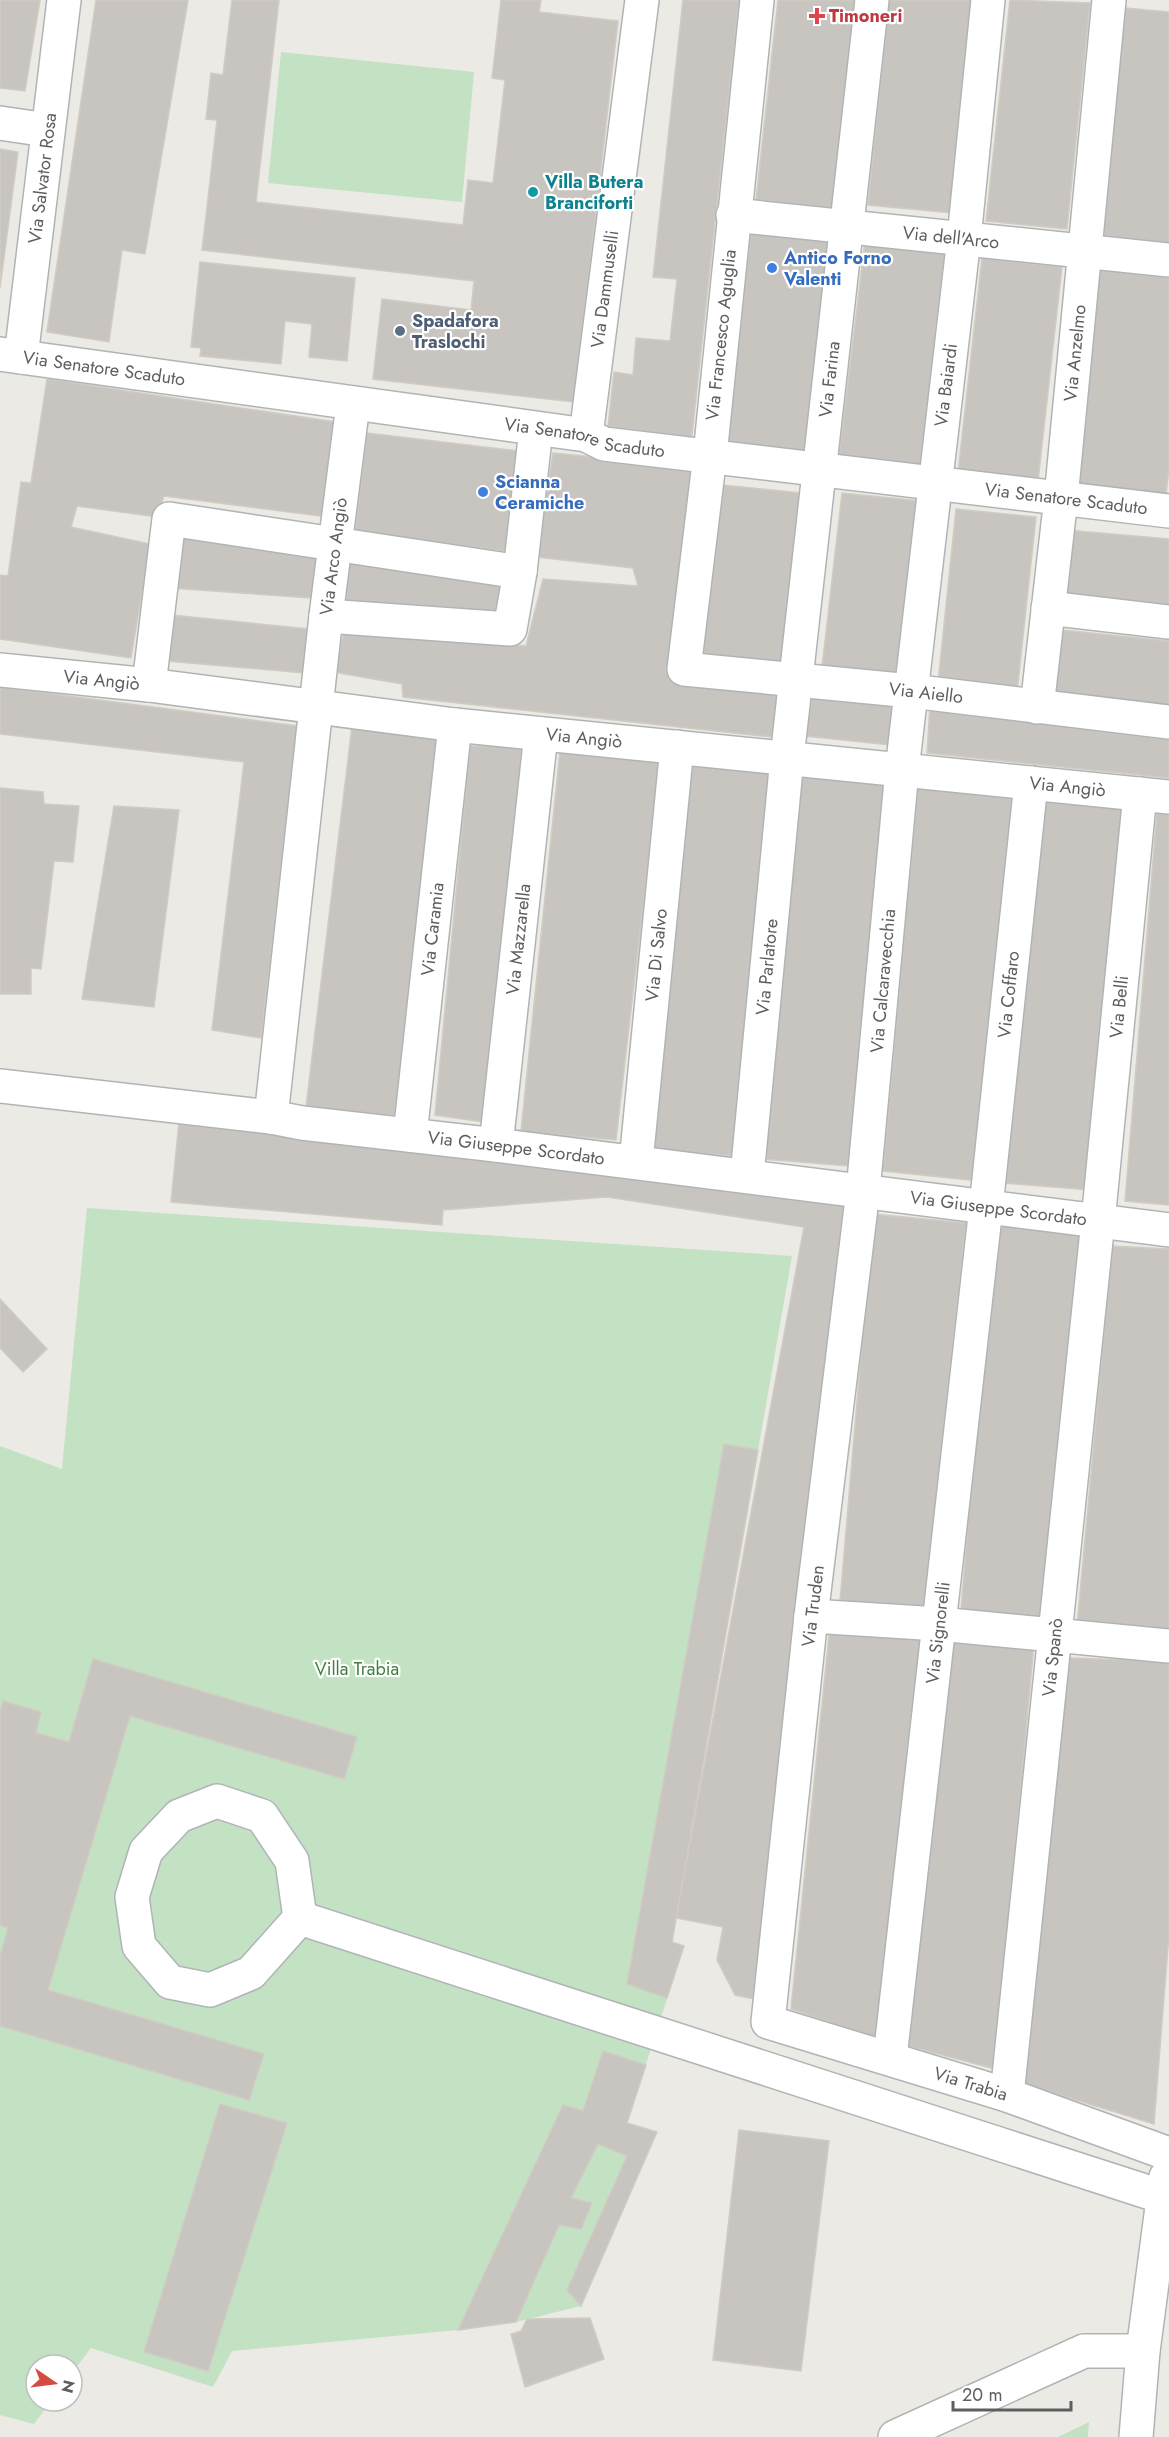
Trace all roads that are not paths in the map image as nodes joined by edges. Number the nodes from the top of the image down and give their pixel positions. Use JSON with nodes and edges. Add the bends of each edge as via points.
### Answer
{"nodes":[{"id":1,"x":64,"y":0,"type":"edge"},
{"id":2,"x":642,"y":0,"type":"edge"},
{"id":3,"x":757,"y":0,"type":"edge"},
{"id":4,"x":873,"y":0,"type":"edge"},
{"id":5,"x":988,"y":0,"type":"edge"},
{"id":6,"x":1109,"y":0,"type":"edge"},
{"id":7,"x":0,"y":123,"type":"edge"},
{"id":8,"x":47,"y":130,"type":"junction"},
{"id":9,"x":733,"y":215,"type":"junction"},
{"id":10,"x":848,"y":226,"type":"junction"},
{"id":11,"x":964,"y":238,"type":"junction"},
{"id":12,"x":1086,"y":251,"type":"junction"},
{"id":13,"x":1169,"y":260,"type":"edge"},
{"id":14,"x":11,"y":356,"type":"edge"},
{"id":15,"x":353,"y":404,"type":"junction"},
{"id":16,"x":536,"y":429,"type":"junction"},
{"id":17,"x":586,"y":435,"type":"junction"},
{"id":18,"x":710,"y":455,"type":"junction"},
{"id":19,"x":819,"y":471,"type":"junction"},
{"id":20,"x":934,"y":484,"type":"junction"},
{"id":21,"x":1061,"y":498,"type":"junction"},
{"id":22,"x":1169,"y":511,"type":"edge"},
{"id":23,"x":336,"y":543,"type":"junction"},
{"id":24,"x":520,"y":572,"type":"junction"},
{"id":25,"x":1048,"y":608,"type":"junction"},
{"id":26,"x":326,"y":616,"type":"junction"},
{"id":27,"x":1169,"y":622,"type":"edge"},
{"id":28,"x":684,"y":669,"type":"joint"},
{"id":29,"x":0,"y":670,"type":"edge"},
{"id":30,"x":795,"y":682,"type":"junction"},
{"id":31,"x":149,"y":685,"type":"junction"},
{"id":32,"x":911,"y":691,"type":"junction"},
{"id":33,"x":1037,"y":707,"type":"junction"},
{"id":34,"x":316,"y":709,"type":"junction"},
{"id":35,"x":1169,"y":722,"type":"edge"},
{"id":36,"x":455,"y":725,"type":"junction"},
{"id":37,"x":541,"y":734,"type":"junction"},
{"id":38,"x":677,"y":747,"type":"junction"},
{"id":39,"x":787,"y":758,"type":"junction"},
{"id":40,"x":902,"y":770,"type":"junction"},
{"id":41,"x":1030,"y":783,"type":"junction"},
{"id":42,"x":1154,"y":796,"type":"edge"},
{"id":43,"x":0,"y":1086,"type":"edge"},
{"id":44,"x":272,"y":1116,"type":"junction"},
{"id":45,"x":410,"y":1135,"type":"junction"},
{"id":46,"x":496,"y":1144,"type":"junction"},
{"id":47,"x":636,"y":1162,"type":"junction"},
{"id":48,"x":747,"y":1176,"type":"junction"},
{"id":49,"x":863,"y":1191,"type":"junction"},
{"id":50,"x":986,"y":1207,"type":"junction"},
{"id":51,"x":1098,"y":1221,"type":"junction"},
{"id":52,"x":1169,"y":1230,"type":"edge"},
{"id":53,"x":812,"y":1616,"type":"junction"},
{"id":54,"x":939,"y":1624,"type":"junction"},
{"id":55,"x":1054,"y":1634,"type":"junction"},
{"id":56,"x":1169,"y":1646,"type":"edge"},
{"id":57,"x":300,"y":1918,"type":"junction"},
{"id":58,"x":768,"y":2022,"type":"joint"},
{"id":59,"x":890,"y":2058,"type":"junction"},
{"id":60,"x":1007,"y":2095,"type":"junction"},
{"id":61,"x":1169,"y":2156,"type":"edge"},
{"id":62,"x":1163,"y":2198,"type":"junction"},
{"id":63,"x":1143,"y":2351,"type":"junction"},
{"id":64,"x":901,"y":2436,"type":"edge"},
{"id":65,"x":1136,"y":2437,"type":"edge"}],
"edges":[{"from":1,"to":8,"type":"street","name":"Via Salvator Rosa"},
{"from":2,"to":17,"type":"street","name":"Via Dammuselli"},
{"from":3,"to":9,"type":"street","name":"Via Francesco Aguglia"},
{"from":4,"to":10,"type":"street","name":"Via Farina"},
{"from":5,"to":11,"type":"street","name":"Via Baiardi"},
{"from":6,"to":12,"type":"street","name":"Via Anzelmo"},
{"from":7,"to":8,"type":"street"},
{"from":8,"to":14,"type":"street","name":"Via Salvator Rosa"},
{"from":9,"to":10,"type":"street","name":"Via dell'Arco"},
{"from":9,"to":18,"type":"street","name":"Via Francesco Aguglia"},
{"from":10,"to":11,"type":"street","name":"Via dell'Arco"},
{"from":10,"to":19,"type":"street","name":"Via Farina"},
{"from":11,"to":12,"type":"street","name":"Via dell'Arco"},
{"from":11,"to":20,"type":"street","name":"Via Baiardi"},
{"from":12,"to":13,"type":"street","name":"Via dell'Arco"},
{"from":12,"to":21,"type":"street","name":"Via Anzelmo"},
{"from":14,"to":15,"type":"street","name":"Via Senatore Scaduto"},
{"from":15,"to":16,"type":"street","name":"Via Senatore Scaduto"},
{"from":15,"to":23,"type":"street","name":"Via Arco Angiò"},
{"from":16,"to":17,"type":"street","name":"Via Senatore Scaduto"},
{"from":16,"to":24,"type":"street"},
{"from":17,"to":18,"type":"street","name":"Via Senatore Scaduto","via":[[604,444]]},
{"from":18,"to":19,"type":"street","name":"Via Senatore Scaduto"},
{"from":18,"to":28,"type":"street","name":"Via Francesco Aguglia"},
{"from":19,"to":20,"type":"street","name":"Via Senatore Scaduto"},
{"from":19,"to":30,"type":"street","name":"Via Farina"},
{"from":20,"to":21,"type":"street","name":"Via Senatore Scaduto"},
{"from":20,"to":32,"type":"street","name":"Via Baiardi"},
{"from":21,"to":22,"type":"street","name":"Via Senatore Scaduto"},
{"from":21,"to":25,"type":"street","name":"Via Anzelmo"},
{"from":23,"to":24,"type":"street"},
{"from":23,"to":26,"type":"street","name":"Via Arco Angiò"},
{"from":23,"to":31,"type":"street","via":[[170,519]]},
{"from":24,"to":26,"type":"street","via":[[510,629]]},
{"from":25,"to":27,"type":"street"},
{"from":25,"to":33,"type":"street","name":"Via Anzelmo"},
{"from":26,"to":34,"type":"street","name":"Via Arco Angiò"},
{"from":28,"to":30,"type":"street","name":"Via Aiello"},
{"from":29,"to":31,"type":"street","name":"Via Angiò"},
{"from":30,"to":32,"type":"street","name":"Via Aiello"},
{"from":30,"to":39,"type":"street","name":"Via Farina"},
{"from":31,"to":34,"type":"street","name":"Via Angiò"},
{"from":32,"to":33,"type":"street","name":"Via Aiello"},
{"from":32,"to":40,"type":"street","name":"Via Baiardi"},
{"from":33,"to":35,"type":"street","name":"Via Aiello"},
{"from":34,"to":36,"type":"street","name":"Via Angiò"},
{"from":34,"to":44,"type":"street"},
{"from":36,"to":37,"type":"street","name":"Via Angiò"},
{"from":36,"to":45,"type":"street","name":"Via Caramia"},
{"from":37,"to":38,"type":"street","name":"Via Angiò"},
{"from":37,"to":46,"type":"street","name":"Via Mazzarella"},
{"from":38,"to":39,"type":"street","name":"Via Angiò"},
{"from":38,"to":47,"type":"street","name":"Via Di Salvo"},
{"from":39,"to":40,"type":"street","name":"Via Angiò"},
{"from":39,"to":48,"type":"street","name":"Via Parlatore"},
{"from":40,"to":41,"type":"street","name":"Via Angiò"},
{"from":40,"to":49,"type":"street","name":"Via Calcaravecchia"},
{"from":41,"to":42,"type":"street","name":"Via Angiò"},
{"from":41,"to":50,"type":"street","name":"Via Coffaro"},
{"from":42,"to":51,"type":"street","name":"Via Belli"},
{"from":43,"to":44,"type":"street","name":"Via Giuseppe Scordato"},
{"from":44,"to":45,"type":"street","name":"Via Giuseppe Scordato","via":[[302,1124]]},
{"from":45,"to":46,"type":"street","name":"Via Giuseppe Scordato"},
{"from":46,"to":47,"type":"street","name":"Via Giuseppe Scordato"},
{"from":47,"to":48,"type":"street","name":"Via Giuseppe Scordato"},
{"from":48,"to":49,"type":"street","name":"Via Giuseppe Scordato"},
{"from":49,"to":50,"type":"street","name":"Via Giuseppe Scordato"},
{"from":49,"to":53,"type":"street","name":"Via Truden"},
{"from":50,"to":51,"type":"street","name":"Via Giuseppe Scordato"},
{"from":50,"to":54,"type":"street","name":"Via Signorelli"},
{"from":51,"to":52,"type":"street","name":"Via Giuseppe Scordato"},
{"from":51,"to":55,"type":"street","name":"Via Spanò"},
{"from":53,"to":54,"type":"street"},
{"from":53,"to":58,"type":"street","name":"Via Truden"},
{"from":54,"to":55,"type":"street"},
{"from":54,"to":59,"type":"street","name":"Via Signorelli"},
{"from":55,"to":56,"type":"street"},
{"from":55,"to":60,"type":"street","name":"Via Spanò"},
{"from":57,"to":57,"type":"street","via":[[251,1973],[210,1990],[170,1982],[139,1946],[132,1897],[146,1851],[179,1816],[217,1801],[262,1816],[292,1861]]},
{"from":57,"to":62,"type":"street"},
{"from":58,"to":59,"type":"street","name":"Via Trabia"},
{"from":59,"to":60,"type":"street","name":"Via Trabia"},
{"from":60,"to":61,"type":"street","name":"Via Trabia"},
{"from":61,"to":62,"type":"street"},
{"from":62,"to":63,"type":"street"},
{"from":63,"to":64,"type":"street","via":[[1084,2351]]},
{"from":63,"to":65,"type":"street"}]}
